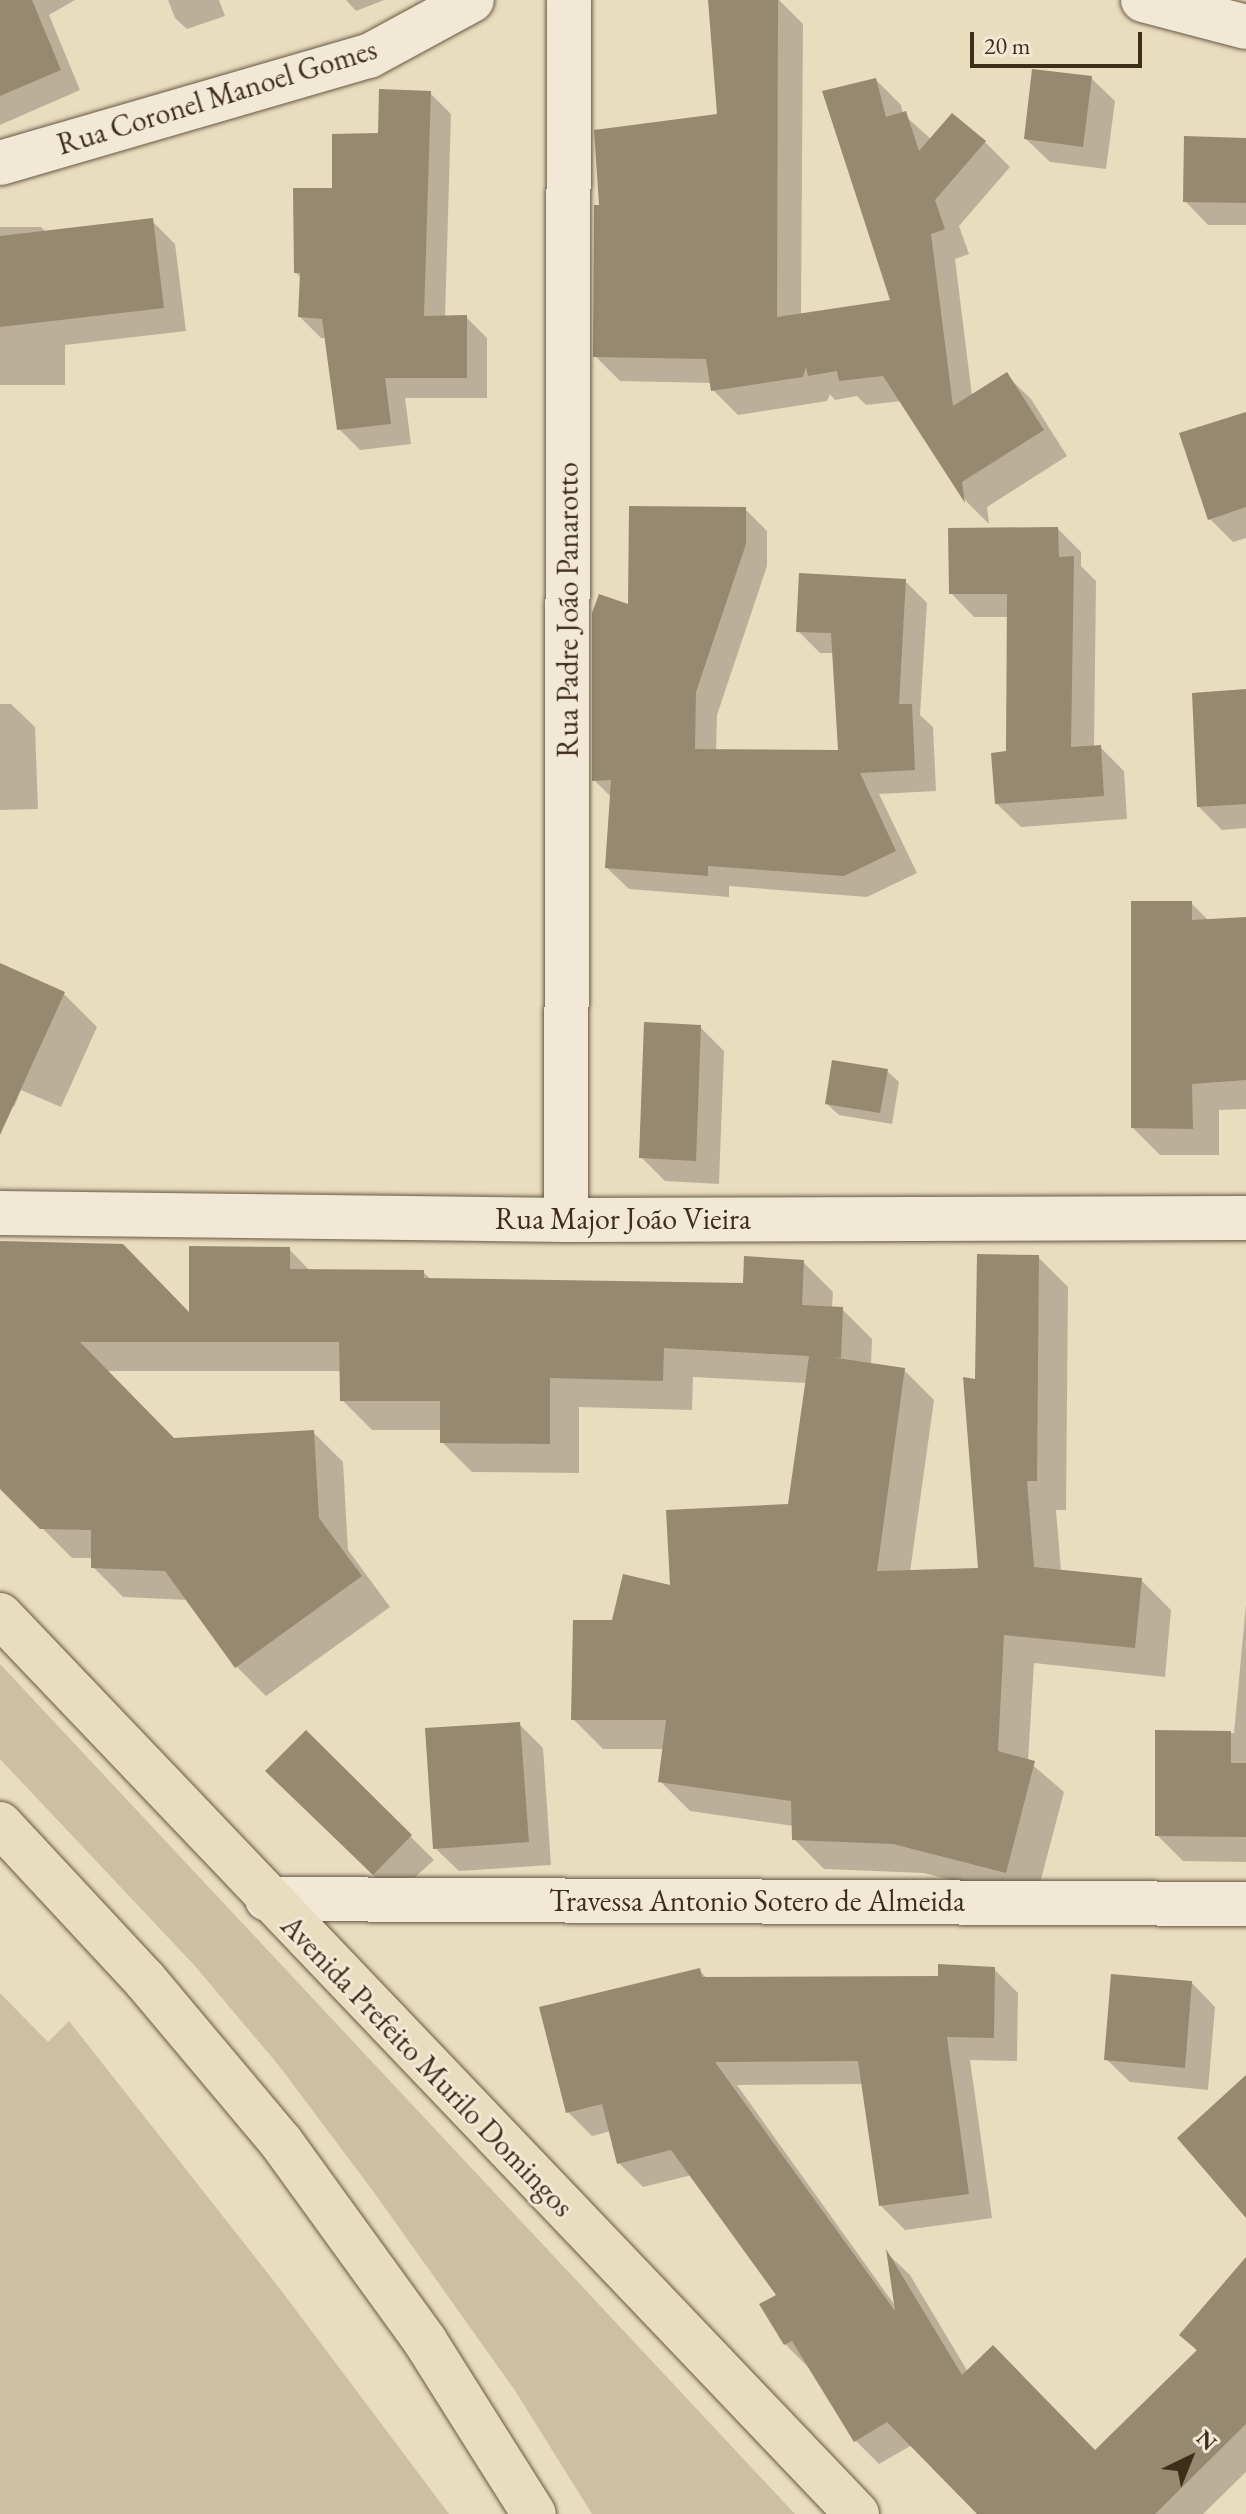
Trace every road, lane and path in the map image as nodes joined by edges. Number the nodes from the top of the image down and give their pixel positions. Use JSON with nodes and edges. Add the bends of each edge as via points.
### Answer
{"nodes":[{"id":1,"x":472,"y":0,"type":"edge"},
{"id":2,"x":569,"y":0,"type":"edge"},
{"id":3,"x":1143,"y":0,"type":"edge"},
{"id":4,"x":1246,"y":27,"type":"edge"},
{"id":5,"x":0,"y":163,"type":"edge"},
{"id":6,"x":0,"y":1213,"type":"edge"},
{"id":7,"x":1246,"y":1218,"type":"edge"},
{"id":8,"x":566,"y":1220,"type":"junction"},
{"id":9,"x":0,"y":1615,"type":"edge"},
{"id":10,"x":0,"y":1824,"type":"edge"},
{"id":11,"x":267,"y":1899,"type":"junction"},
{"id":12,"x":1246,"y":1904,"type":"edge"},
{"id":13,"x":534,"y":2514,"type":"edge"},
{"id":14,"x":857,"y":2514,"type":"edge"}],
"edges":[{"from":1,"to":5,"type":"street","name":"Rua Coronel Manoel Gomes","via":[[369,56]]},
{"from":2,"to":8,"type":"street","name":"Rua Padre João Panarotto"},
{"from":3,"to":4,"type":"street"},
{"from":6,"to":8,"type":"street","name":"Rua Major João Vieira"},
{"from":7,"to":8,"type":"street","name":"Rua Major João Vieira"},
{"from":9,"to":11,"type":"main road","name":"Avenida Prefeito Murilo Domingos"},
{"from":10,"to":13,"type":"main road","via":[[145,1980],[281,2142],[425,2341]]},
{"from":11,"to":12,"type":"street","name":"Travessa Antonio Sotero de Almeida"},
{"from":11,"to":14,"type":"main road","name":"Avenida Prefeito Murilo Domingos"}]}
